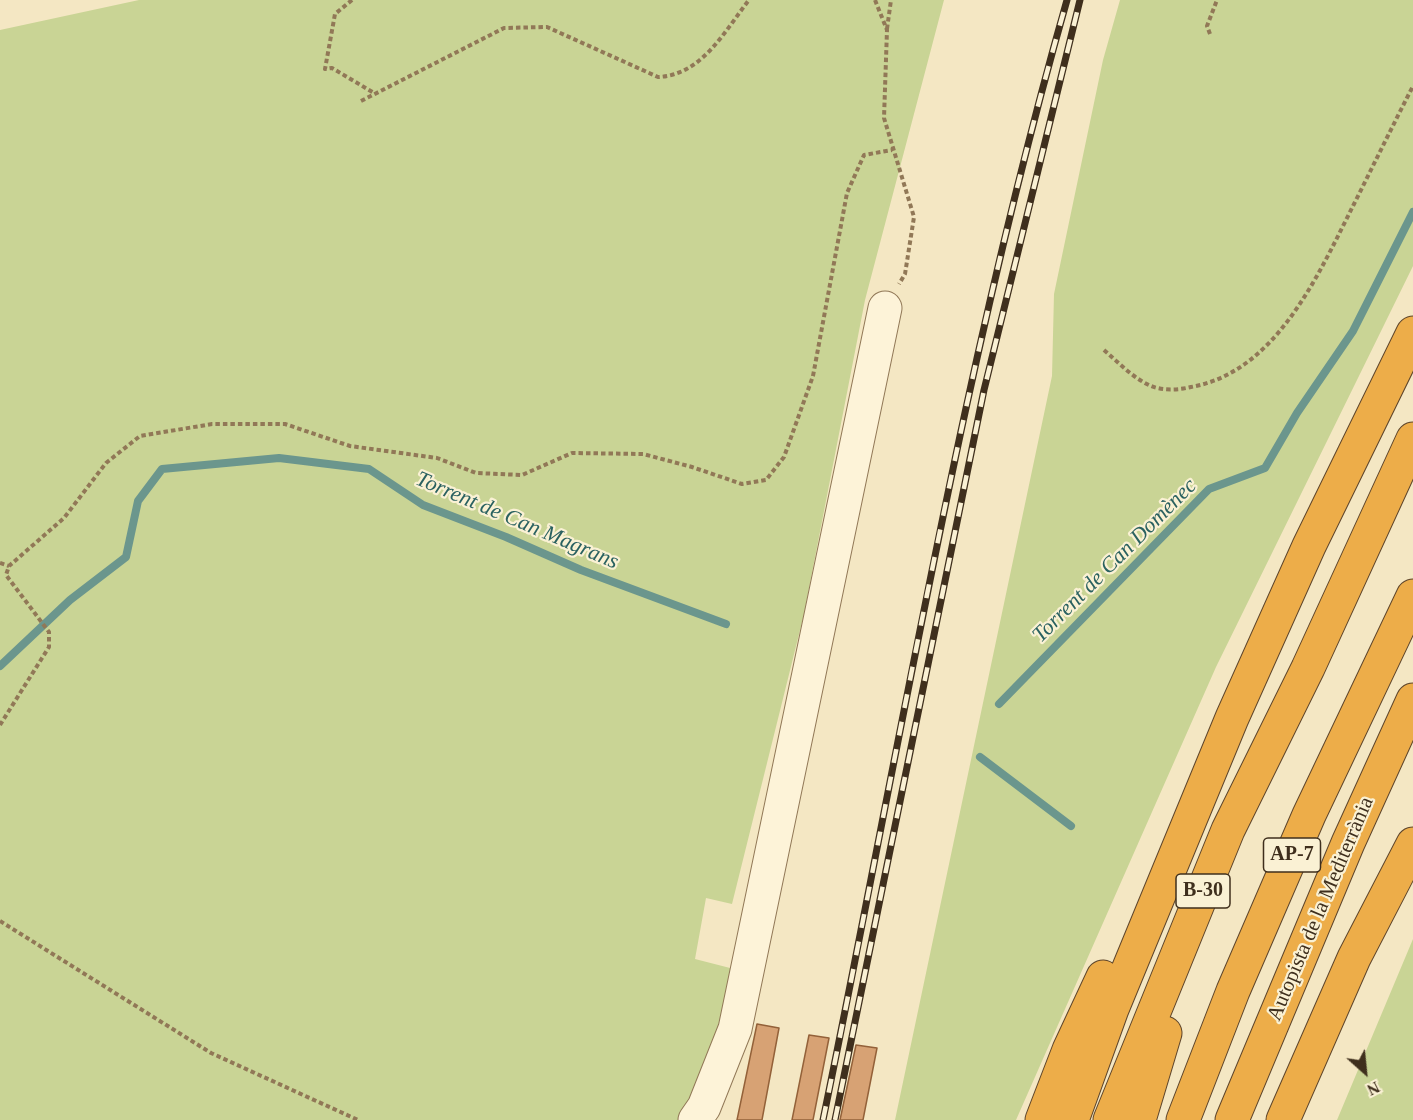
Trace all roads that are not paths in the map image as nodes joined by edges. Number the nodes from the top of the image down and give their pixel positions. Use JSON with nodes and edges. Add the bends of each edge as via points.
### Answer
{"nodes":[{"id":1,"x":885,"y":308,"type":"road end"},
{"id":2,"x":1413,"y":333,"type":"edge"},
{"id":3,"x":1413,"y":439,"type":"edge"},
{"id":4,"x":1413,"y":596,"type":"edge"},
{"id":5,"x":1308,"y":668,"type":"junction"},
{"id":6,"x":1413,"y":700,"type":"edge"},
{"id":7,"x":1232,"y":718,"type":"junction"},
{"id":8,"x":1413,"y":843,"type":"edge"},
{"id":9,"x":1413,"y":865,"type":"edge"},
{"id":10,"x":700,"y":1116,"type":"edge"},
{"id":11,"x":1042,"y":1120,"type":"edge"},
{"id":12,"x":1072,"y":1120,"type":"edge"},
{"id":13,"x":1110,"y":1120,"type":"edge"},
{"id":14,"x":1139,"y":1120,"type":"edge"},
{"id":15,"x":1183,"y":1120,"type":"edge"},
{"id":16,"x":1232,"y":1120,"type":"edge"},
{"id":17,"x":1283,"y":1120,"type":"edge"},
{"id":18,"x":1307,"y":1120,"type":"edge"}],
"edges":[{"from":1,"to":10,"type":"lane","via":[[735,1029]]},
{"from":2,"to":7,"type":"highway","via":[[1309,546]]},
{"from":3,"to":5,"type":"highway","number":"B-30"},
{"from":4,"to":15,"type":"highway","number":"AP-7","via":[[1309,815],[1233,991]]},
{"from":5,"to":13,"type":"highway","number":"B-30","via":[[1228,830]]},
{"from":5,"to":14,"type":"highway","via":[[1248,832],[1162,1039]]},
{"from":6,"to":16,"type":"highway","name":"Autopista de la Mediterrània","number":"AP-7","via":[[1348,843]]},
{"from":7,"to":11,"type":"highway","via":[[1115,952]]},
{"from":7,"to":12,"type":"highway","via":[[1112,1009]]},
{"from":8,"to":17,"type":"highway","via":[[1354,958]]},
{"from":9,"to":18,"type":"highway"}]}
